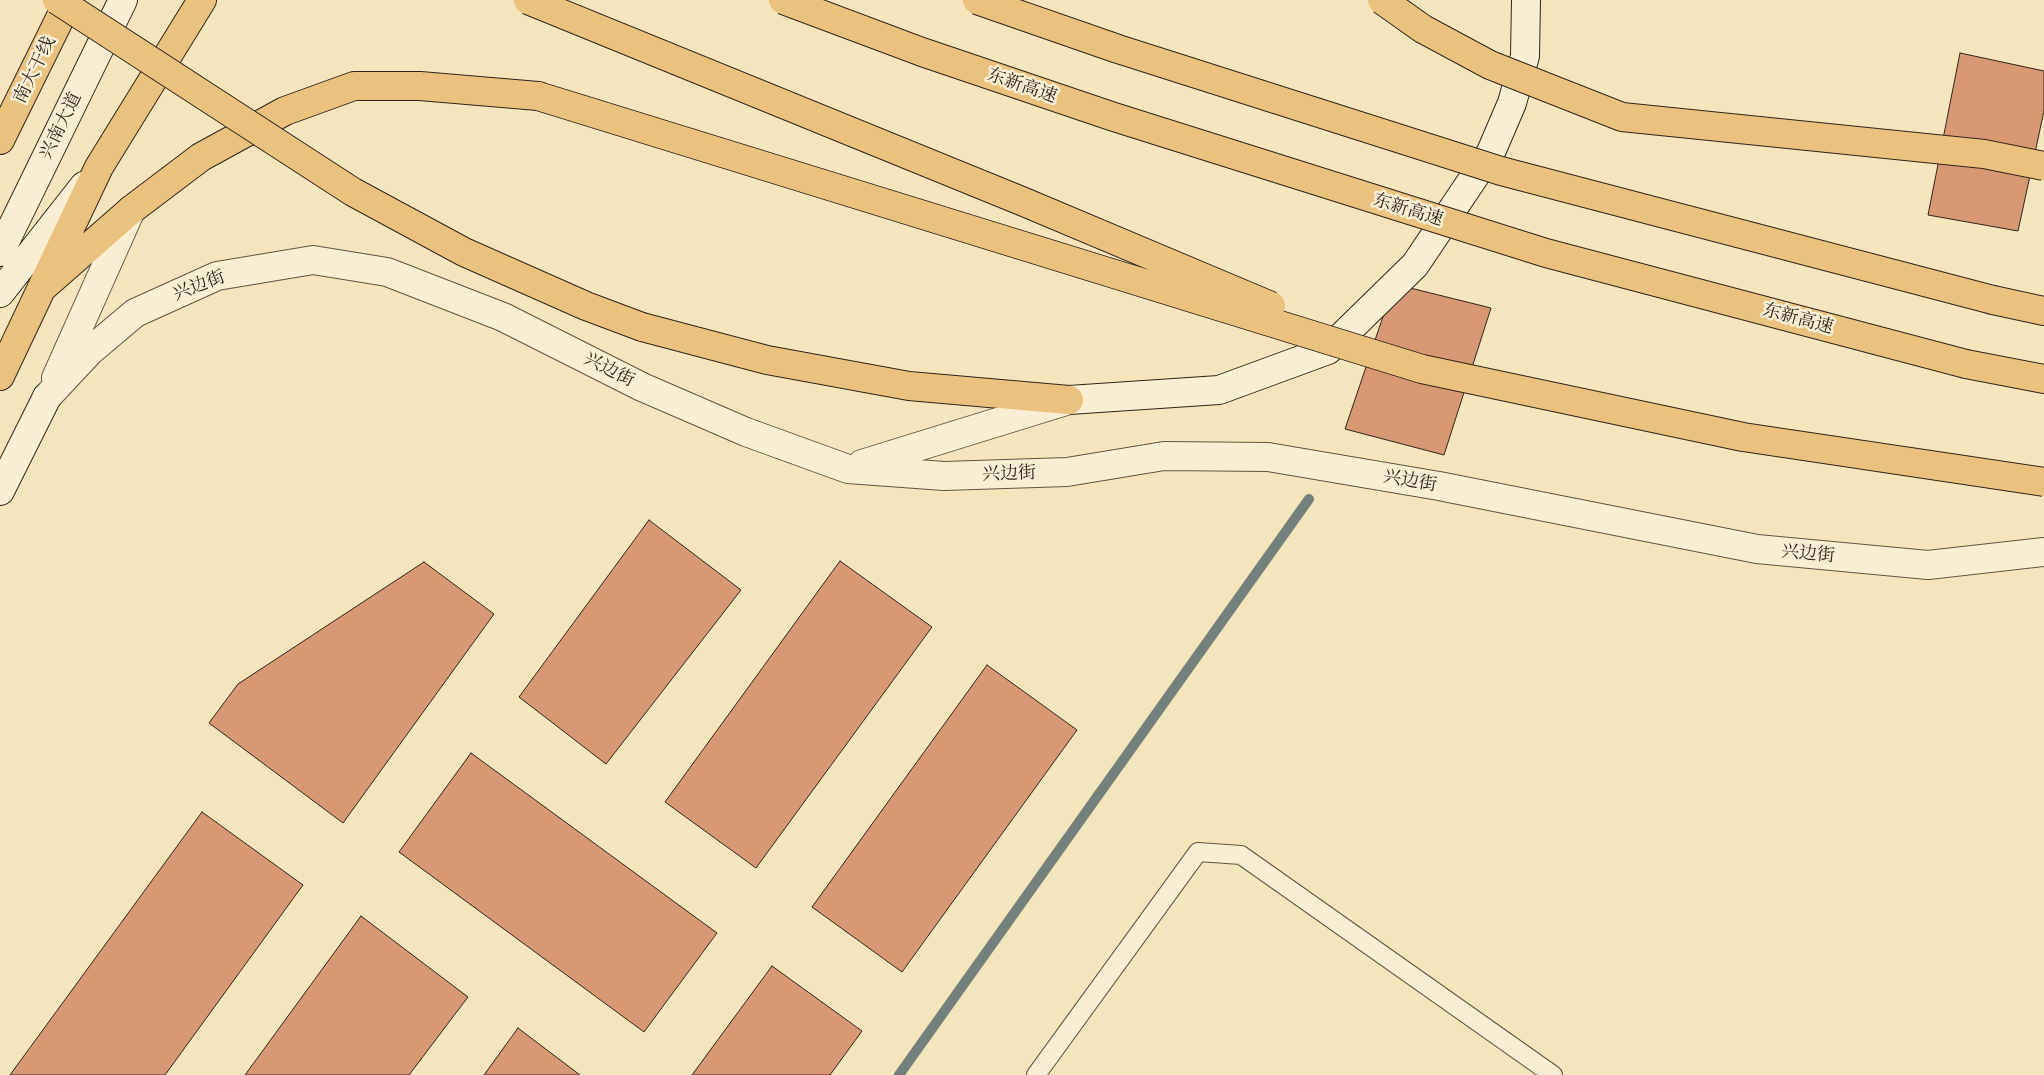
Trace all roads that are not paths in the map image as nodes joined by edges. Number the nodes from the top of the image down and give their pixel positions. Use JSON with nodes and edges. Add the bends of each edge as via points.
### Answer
{"nodes":[{"id":1,"x":57,"y":0,"type":"edge"},
{"id":2,"x":69,"y":0,"type":"edge"},
{"id":3,"x":123,"y":0,"type":"edge"},
{"id":4,"x":202,"y":0,"type":"edge"},
{"id":5,"x":528,"y":0,"type":"edge"},
{"id":6,"x":784,"y":0,"type":"edge"},
{"id":7,"x":977,"y":0,"type":"edge"},
{"id":8,"x":1382,"y":0,"type":"edge"},
{"id":9,"x":1526,"y":0,"type":"edge"},
{"id":10,"x":0,"y":140,"type":"edge"},
{"id":11,"x":2044,"y":166,"type":"edge"},
{"id":12,"x":99,"y":167,"type":"junction"},
{"id":13,"x":130,"y":210,"type":"junction"},
{"id":14,"x":0,"y":252,"type":"edge"},
{"id":15,"x":42,"y":288,"type":"junction"},
{"id":16,"x":0,"y":293,"type":"edge"},
{"id":17,"x":2044,"y":311,"type":"edge"},
{"id":18,"x":1422,"y":369,"type":"junction"},
{"id":19,"x":0,"y":376,"type":"edge"},
{"id":20,"x":2044,"y":378,"type":"edge"},
{"id":21,"x":47,"y":397,"type":"junction"},
{"id":22,"x":1069,"y":400,"type":"junction"},
{"id":23,"x":848,"y":469,"type":"junction"},
{"id":24,"x":2044,"y":482,"type":"edge"},
{"id":25,"x":0,"y":491,"type":"edge"},
{"id":26,"x":2044,"y":552,"type":"edge"},
{"id":27,"x":1036,"y":1075,"type":"edge"},
{"id":28,"x":1553,"y":1075,"type":"edge"}],
"edges":[{"from":1,"to":22,"type":"highway","bridge":true,"via":[[353,192],[464,252],[586,306],[642,327],[767,360],[910,386]]},
{"from":2,"to":10,"type":"highway","name":"南大干线"},
{"from":3,"to":14,"type":"street","name":"兴南大道"},
{"from":4,"to":12,"type":"highway"},
{"from":5,"to":18,"type":"highway","bridge":true,"via":[[1024,202]]},
{"from":6,"to":20,"type":"highway","name":"东新高速","bridge":true,"via":[[922,52],[1105,114],[1546,252],[1966,364]]},
{"from":7,"to":17,"type":"highway","bridge":true,"via":[[1127,52],[1500,171]]},
{"from":8,"to":11,"type":"highway","bridge":true,"via":[[1423,29],[1490,65],[1622,117],[1984,154]]},
{"from":9,"to":22,"type":"street","via":[[1524,56],[1512,103],[1491,152],[1416,265],[1328,350],[1219,390]]},
{"from":12,"to":15,"type":"highway"},
{"from":12,"to":16,"type":"street"},
{"from":13,"to":15,"type":"highway"},
{"from":13,"to":18,"type":"highway","bridge":true,"via":[[201,157],[285,111],[354,86],[420,86],[538,96]]},
{"from":13,"to":21,"type":"street"},
{"from":15,"to":19,"type":"highway"},
{"from":18,"to":24,"type":"highway","bridge":true,"via":[[1743,437]]},
{"from":21,"to":23,"type":"street","name":"兴边街","via":[[90,351],[135,312],[217,276],[313,260],[388,272],[503,317],[642,387],[746,432]]},
{"from":21,"to":25,"type":"street"},
{"from":22,"to":23,"type":"street"},
{"from":23,"to":26,"type":"street","name":"兴边街","via":[[944,476],[1067,472],[1164,456],[1268,457],[1439,486],[1757,549],[1928,565]]},
{"from":27,"to":28,"type":"lane","via":[[1198,852],[1241,855]]}]}
